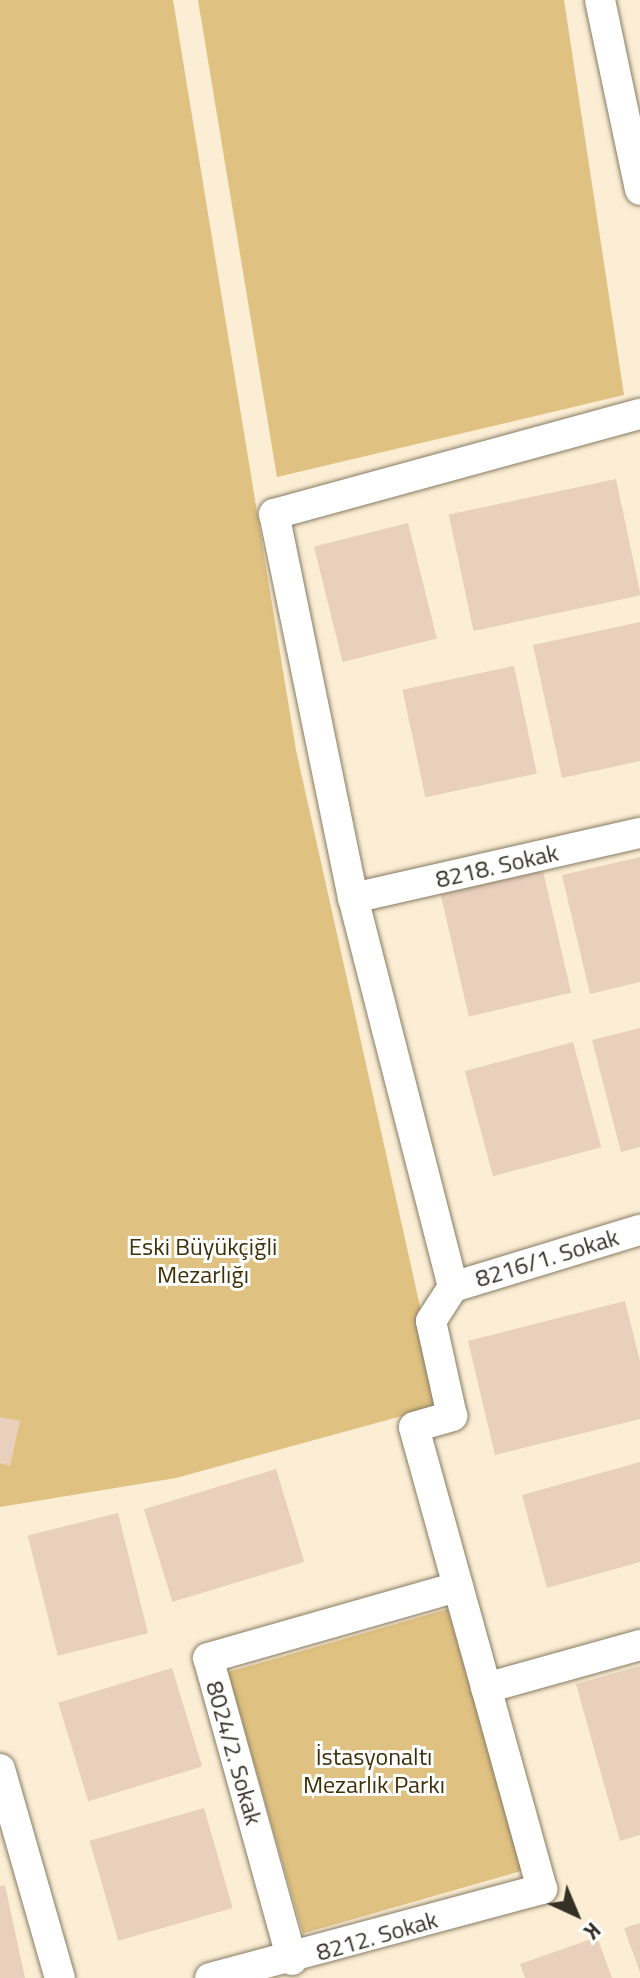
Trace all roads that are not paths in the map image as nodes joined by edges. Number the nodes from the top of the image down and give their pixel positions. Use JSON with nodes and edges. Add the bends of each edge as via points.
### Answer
{"nodes":[{"id":1,"x":600,"y":0,"type":"edge"},
{"id":2,"x":640,"y":190,"type":"edge"},
{"id":3,"x":640,"y":414,"type":"edge"},
{"id":4,"x":640,"y":833,"type":"edge"},
{"id":5,"x":353,"y":898,"type":"junction"},
{"id":6,"x":640,"y":1230,"type":"edge"},
{"id":7,"x":453,"y":1287,"type":"junction"},
{"id":8,"x":458,"y":1587,"type":"junction"},
{"id":9,"x":640,"y":1645,"type":"edge"},
{"id":10,"x":486,"y":1688,"type":"junction"},
{"id":11,"x":0,"y":1769,"type":"edge"},
{"id":12,"x":292,"y":1960,"type":"junction"},
{"id":13,"x":60,"y":1978,"type":"edge"},
{"id":14,"x":210,"y":1978,"type":"edge"}],
"edges":[{"from":1,"to":2,"type":"street"},
{"from":3,"to":5,"type":"street","via":[[274,514]]},
{"from":4,"to":5,"type":"street","name":"8218. Sokak"},
{"from":5,"to":7,"type":"street"},
{"from":6,"to":7,"type":"street","name":"8216/1. Sokak"},
{"from":7,"to":8,"type":"street","via":[[431,1321],[452,1416],[414,1427]]},
{"from":8,"to":10,"type":"street"},
{"from":8,"to":12,"type":"street","name":"8024/2. Sokak","via":[[208,1658]]},
{"from":9,"to":10,"type":"street"},
{"from":10,"to":12,"type":"street","name":"8212. Sokak","via":[[542,1889]]},
{"from":11,"to":13,"type":"street"},
{"from":12,"to":14,"type":"street","name":"8212. Sokak"}]}
